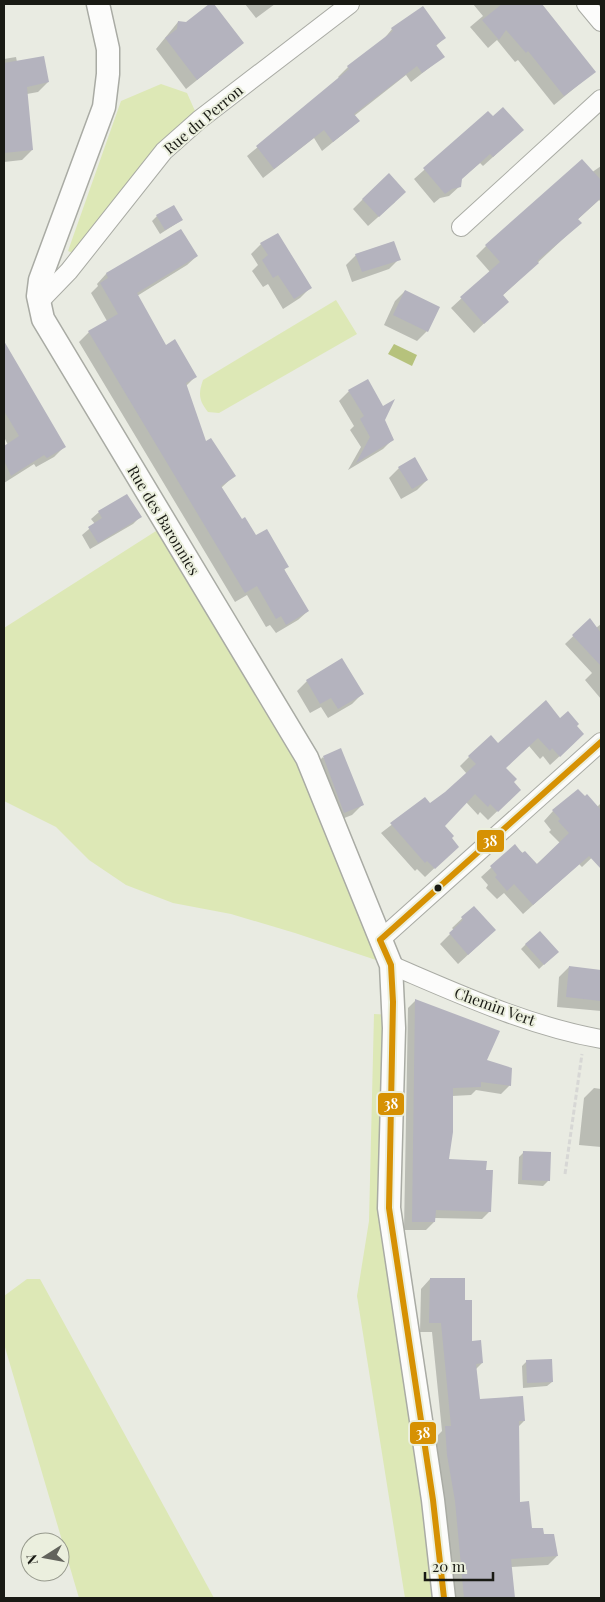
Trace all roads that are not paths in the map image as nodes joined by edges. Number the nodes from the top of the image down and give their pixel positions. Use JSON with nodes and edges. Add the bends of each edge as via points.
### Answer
{"nodes":[{"id":1,"x":98,"y":4,"type":"edge"},
{"id":2,"x":350,"y":4,"type":"edge"},
{"id":3,"x":586,"y":4,"type":"edge"},
{"id":4,"x":601,"y":22,"type":"edge"},
{"id":5,"x":601,"y":99,"type":"edge"},
{"id":6,"x":461,"y":227,"type":"dead end"},
{"id":7,"x":39,"y":302,"type":"junction"},
{"id":8,"x":601,"y":742,"type":"edge"},
{"id":9,"x":380,"y":940,"type":"junction"},
{"id":10,"x":391,"y":965,"type":"junction"},
{"id":11,"x":593,"y":1038,"type":"edge"},
{"id":12,"x":444,"y":1598,"type":"edge"}],
"edges":[{"from":1,"to":7,"type":"street","name":"Rue des Baronnies","via":[[108,49],[104,107],[40,280]]},
{"from":2,"to":7,"type":"street","name":"Rue du Perron","via":[[164,150],[69,271]]},
{"from":3,"to":4,"type":"street"},
{"from":5,"to":6,"type":"street"},
{"from":7,"to":9,"type":"street","name":"Rue des Baronnies","via":[[43,319],[307,758]]},
{"from":8,"to":9,"type":"street"},
{"from":9,"to":10,"type":"street","name":"Rue des Baronnies"},
{"from":10,"to":11,"type":"street","name":"Chemin Vert","via":[[497,1009]]},
{"from":10,"to":12,"type":"street","name":"Rue des Baronnies","via":[[394,1028],[389,1208],[433,1500]]}]}
